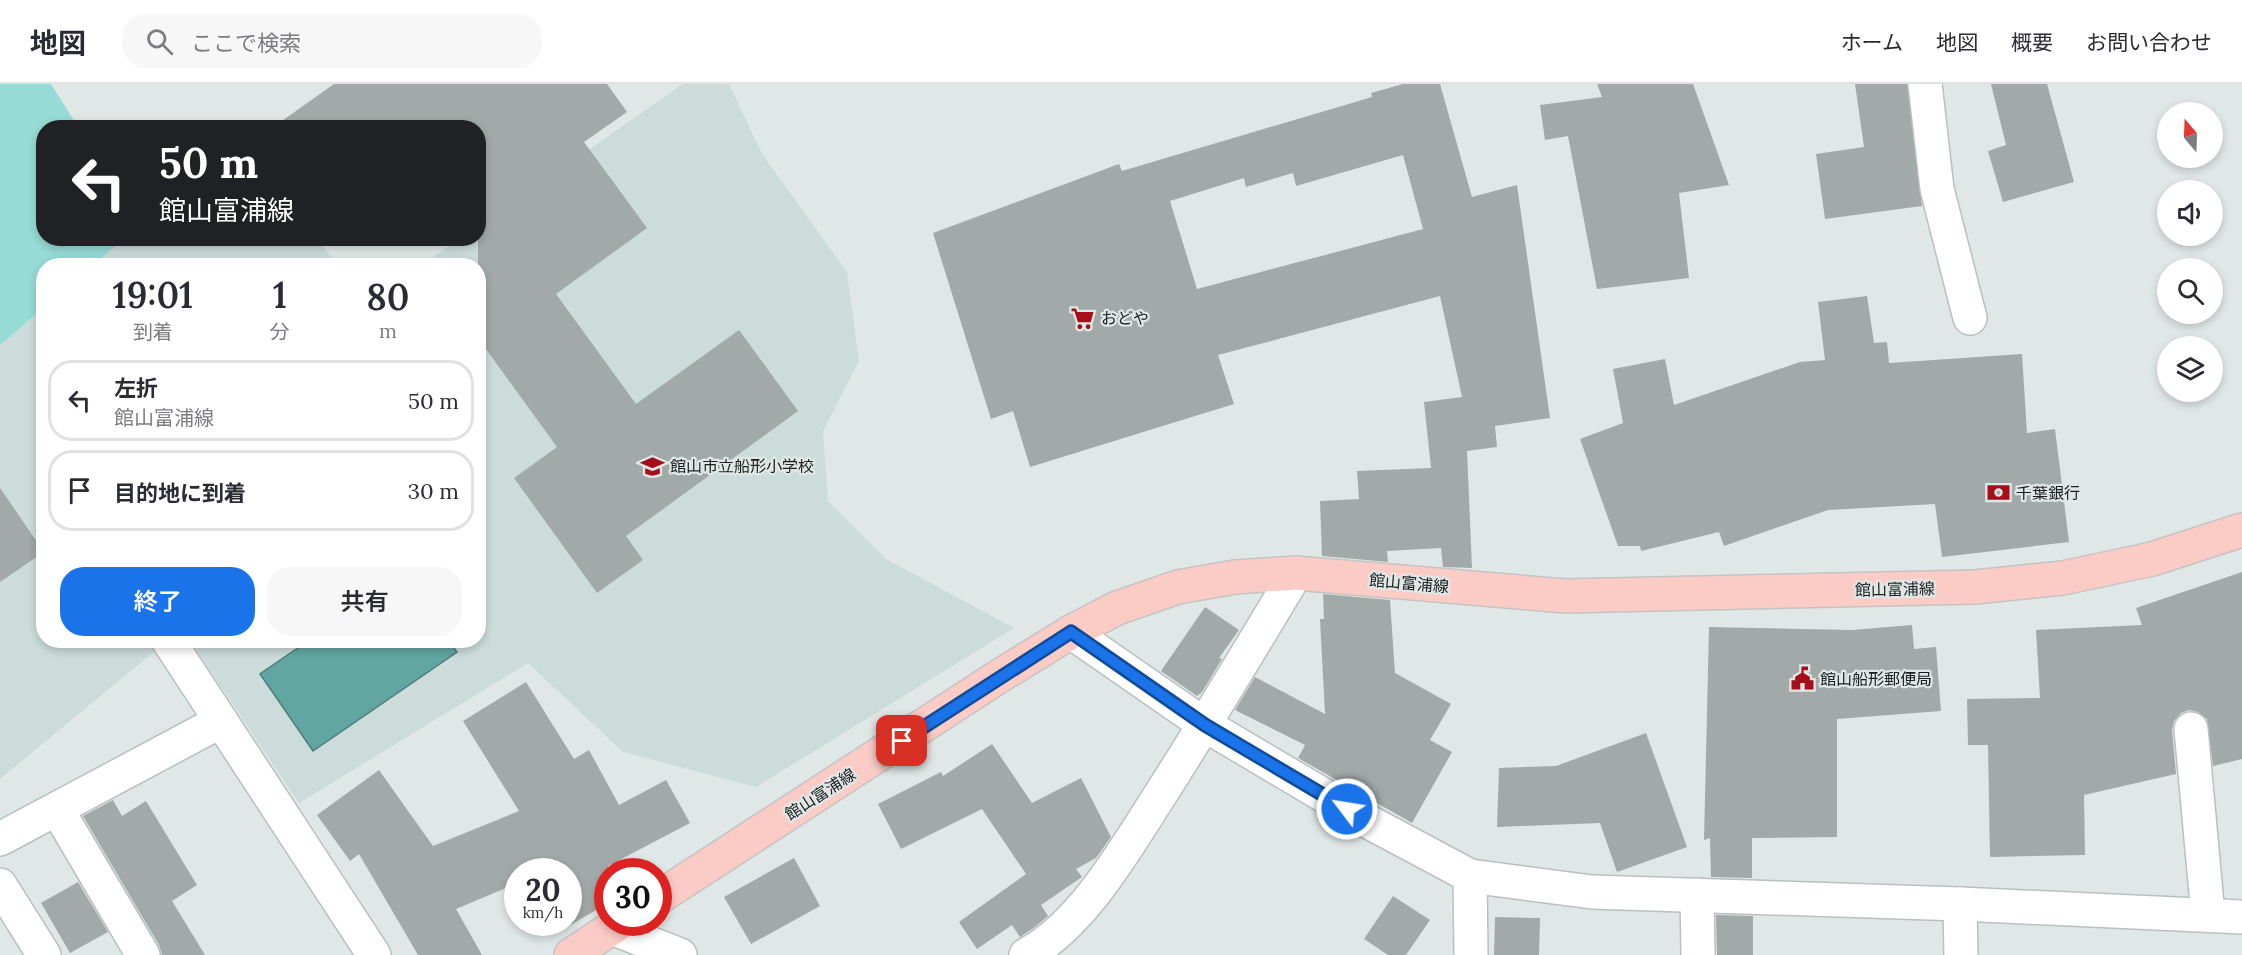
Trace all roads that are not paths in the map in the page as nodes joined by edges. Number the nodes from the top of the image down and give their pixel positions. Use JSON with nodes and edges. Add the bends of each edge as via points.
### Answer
{"nodes":[{"id":1,"x":1925,"y":84,"type":"edge"},
{"id":2,"x":1970,"y":318,"type":"dead end"},
{"id":3,"x":2242,"y":530,"type":"edge"},
{"id":4,"x":1296,"y":573,"type":"junction"},
{"id":5,"x":1071,"y":632,"type":"junction"},
{"id":6,"x":173,"y":648,"type":"edge"},
{"id":7,"x":220,"y":721,"type":"junction"},
{"id":8,"x":1205,"y":725,"type":"junction"},
{"id":9,"x":2191,"y":729,"type":"dead end"},
{"id":10,"x":57,"y":809,"type":"junction"},
{"id":11,"x":0,"y":839,"type":"edge"},
{"id":12,"x":1470,"y":876,"type":"junction"},
{"id":13,"x":0,"y":885,"type":"edge"},
{"id":14,"x":672,"y":889,"type":"edge"},
{"id":15,"x":1697,"y":896,"type":"junction"},
{"id":16,"x":1960,"y":904,"type":"junction"},
{"id":17,"x":2208,"y":915,"type":"junction"},
{"id":18,"x":2242,"y":917,"type":"edge"},
{"id":19,"x":600,"y":936,"type":"edge"},
{"id":20,"x":640,"y":936,"type":"edge"},
{"id":21,"x":44,"y":955,"type":"edge"},
{"id":22,"x":143,"y":955,"type":"edge"},
{"id":23,"x":374,"y":955,"type":"edge"},
{"id":24,"x":571,"y":955,"type":"edge"},
{"id":25,"x":680,"y":955,"type":"edge"},
{"id":26,"x":1026,"y":955,"type":"edge"},
{"id":27,"x":1471,"y":955,"type":"edge"},
{"id":28,"x":1698,"y":955,"type":"edge"},
{"id":29,"x":1961,"y":955,"type":"edge"}],
"edges":[{"from":1,"to":2,"type":"street","via":[[1937,189]]},
{"from":3,"to":4,"type":"main road","name":"館山富浦線","via":[[2152,559],[2074,575],[1975,587],[1565,596]]},
{"from":4,"to":5,"type":"main road","name":"館山富浦線","via":[[1235,577],[1178,587],[1117,608]]},
{"from":4,"to":8,"type":"street"},
{"from":5,"to":8,"type":"street"},
{"from":5,"to":14,"type":"main road","name":"館山富浦線"},
{"from":6,"to":7,"type":"street"},
{"from":7,"to":10,"type":"street"},
{"from":7,"to":23,"type":"street"},
{"from":8,"to":12,"type":"street","via":[[1367,821]]},
{"from":8,"to":26,"type":"street","via":[[1107,878],[1046,944]]},
{"from":9,"to":17,"type":"street"},
{"from":10,"to":11,"type":"street"},
{"from":10,"to":22,"type":"street"},
{"from":12,"to":15,"type":"street","via":[[1592,892]]},
{"from":12,"to":27,"type":"street"},
{"from":13,"to":21,"type":"street"},
{"from":15,"to":16,"type":"street"},
{"from":15,"to":28,"type":"street"},
{"from":16,"to":17,"type":"street"},
{"from":16,"to":29,"type":"street"},
{"from":17,"to":18,"type":"street"},
{"from":19,"to":24,"type":"main road"},
{"from":20,"to":25,"type":"street"}]}
